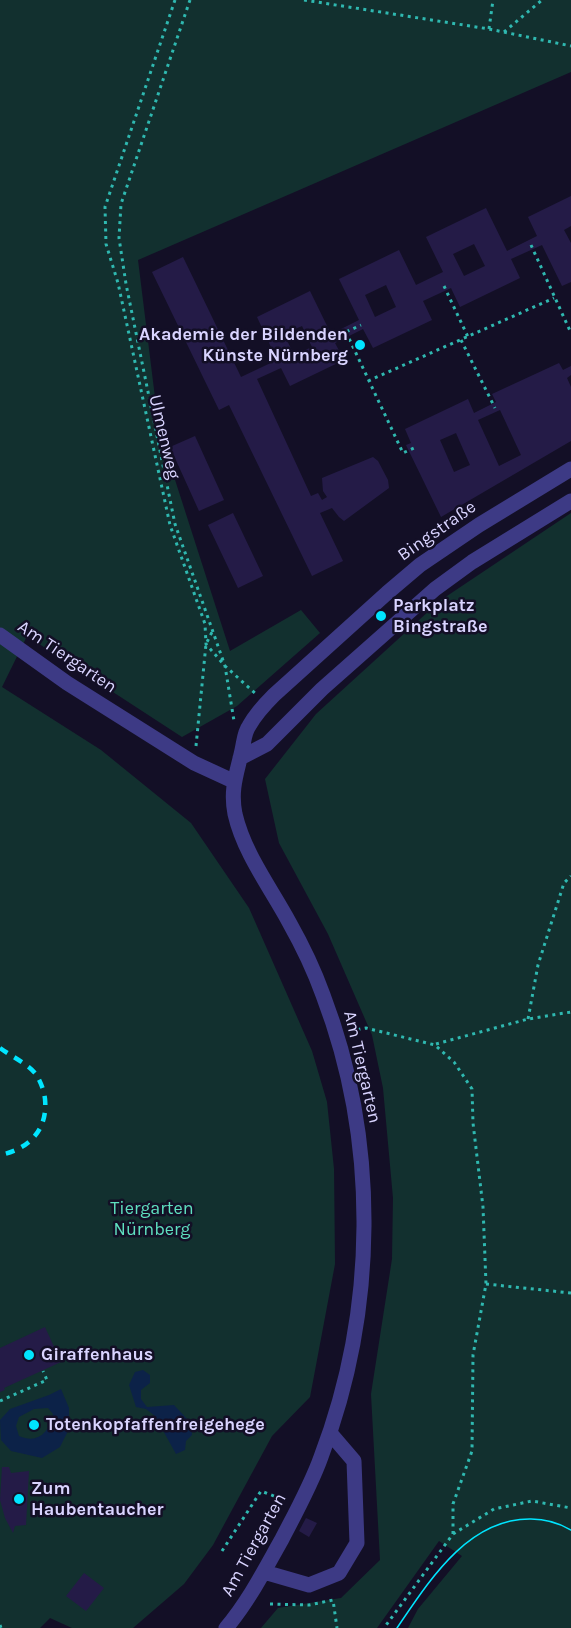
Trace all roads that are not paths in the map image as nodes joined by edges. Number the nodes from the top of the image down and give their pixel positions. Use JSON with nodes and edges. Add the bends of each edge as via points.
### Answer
{"nodes":[{"id":1,"x":571,"y":469,"type":"edge"},
{"id":2,"x":571,"y":501,"type":"edge"},
{"id":3,"x":0,"y":635,"type":"edge"},
{"id":4,"x":337,"y":639,"type":"junction"},
{"id":5,"x":354,"y":660,"type":"junction"},
{"id":6,"x":240,"y":758,"type":"junction"},
{"id":7,"x":233,"y":781,"type":"junction"},
{"id":8,"x":330,"y":1433,"type":"junction"},
{"id":9,"x":264,"y":1572,"type":"junction"},
{"id":10,"x":226,"y":1628,"type":"edge"}],
"edges":[{"from":1,"to":4,"type":"street","name":"Bingstraße","via":[[450,543]]},
{"from":2,"to":5,"type":"street","via":[[444,582]]},
{"from":3,"to":7,"type":"street","name":"Am Tiergarten","via":[[67,683],[194,763]]},
{"from":4,"to":5,"type":"street"},
{"from":4,"to":6,"type":"street","name":"Bingstraße","via":[[266,703],[247,728]]},
{"from":5,"to":6,"type":"street","via":[[267,744]]},
{"from":6,"to":7,"type":"street","name":"Bingstraße"},
{"from":7,"to":8,"type":"street","name":"Am Tiergarten","via":[[235,813],[245,843],[303,948],[322,993],[349,1084],[359,1140],[365,1216],[361,1289],[351,1357]]},
{"from":8,"to":9,"type":"street","name":"Am Tiergarten","via":[[311,1482]]},
{"from":8,"to":9,"type":"street","via":[[354,1461],[357,1544],[339,1573],[309,1585]]},
{"from":9,"to":10,"type":"street","name":"Am Tiergarten"}]}
